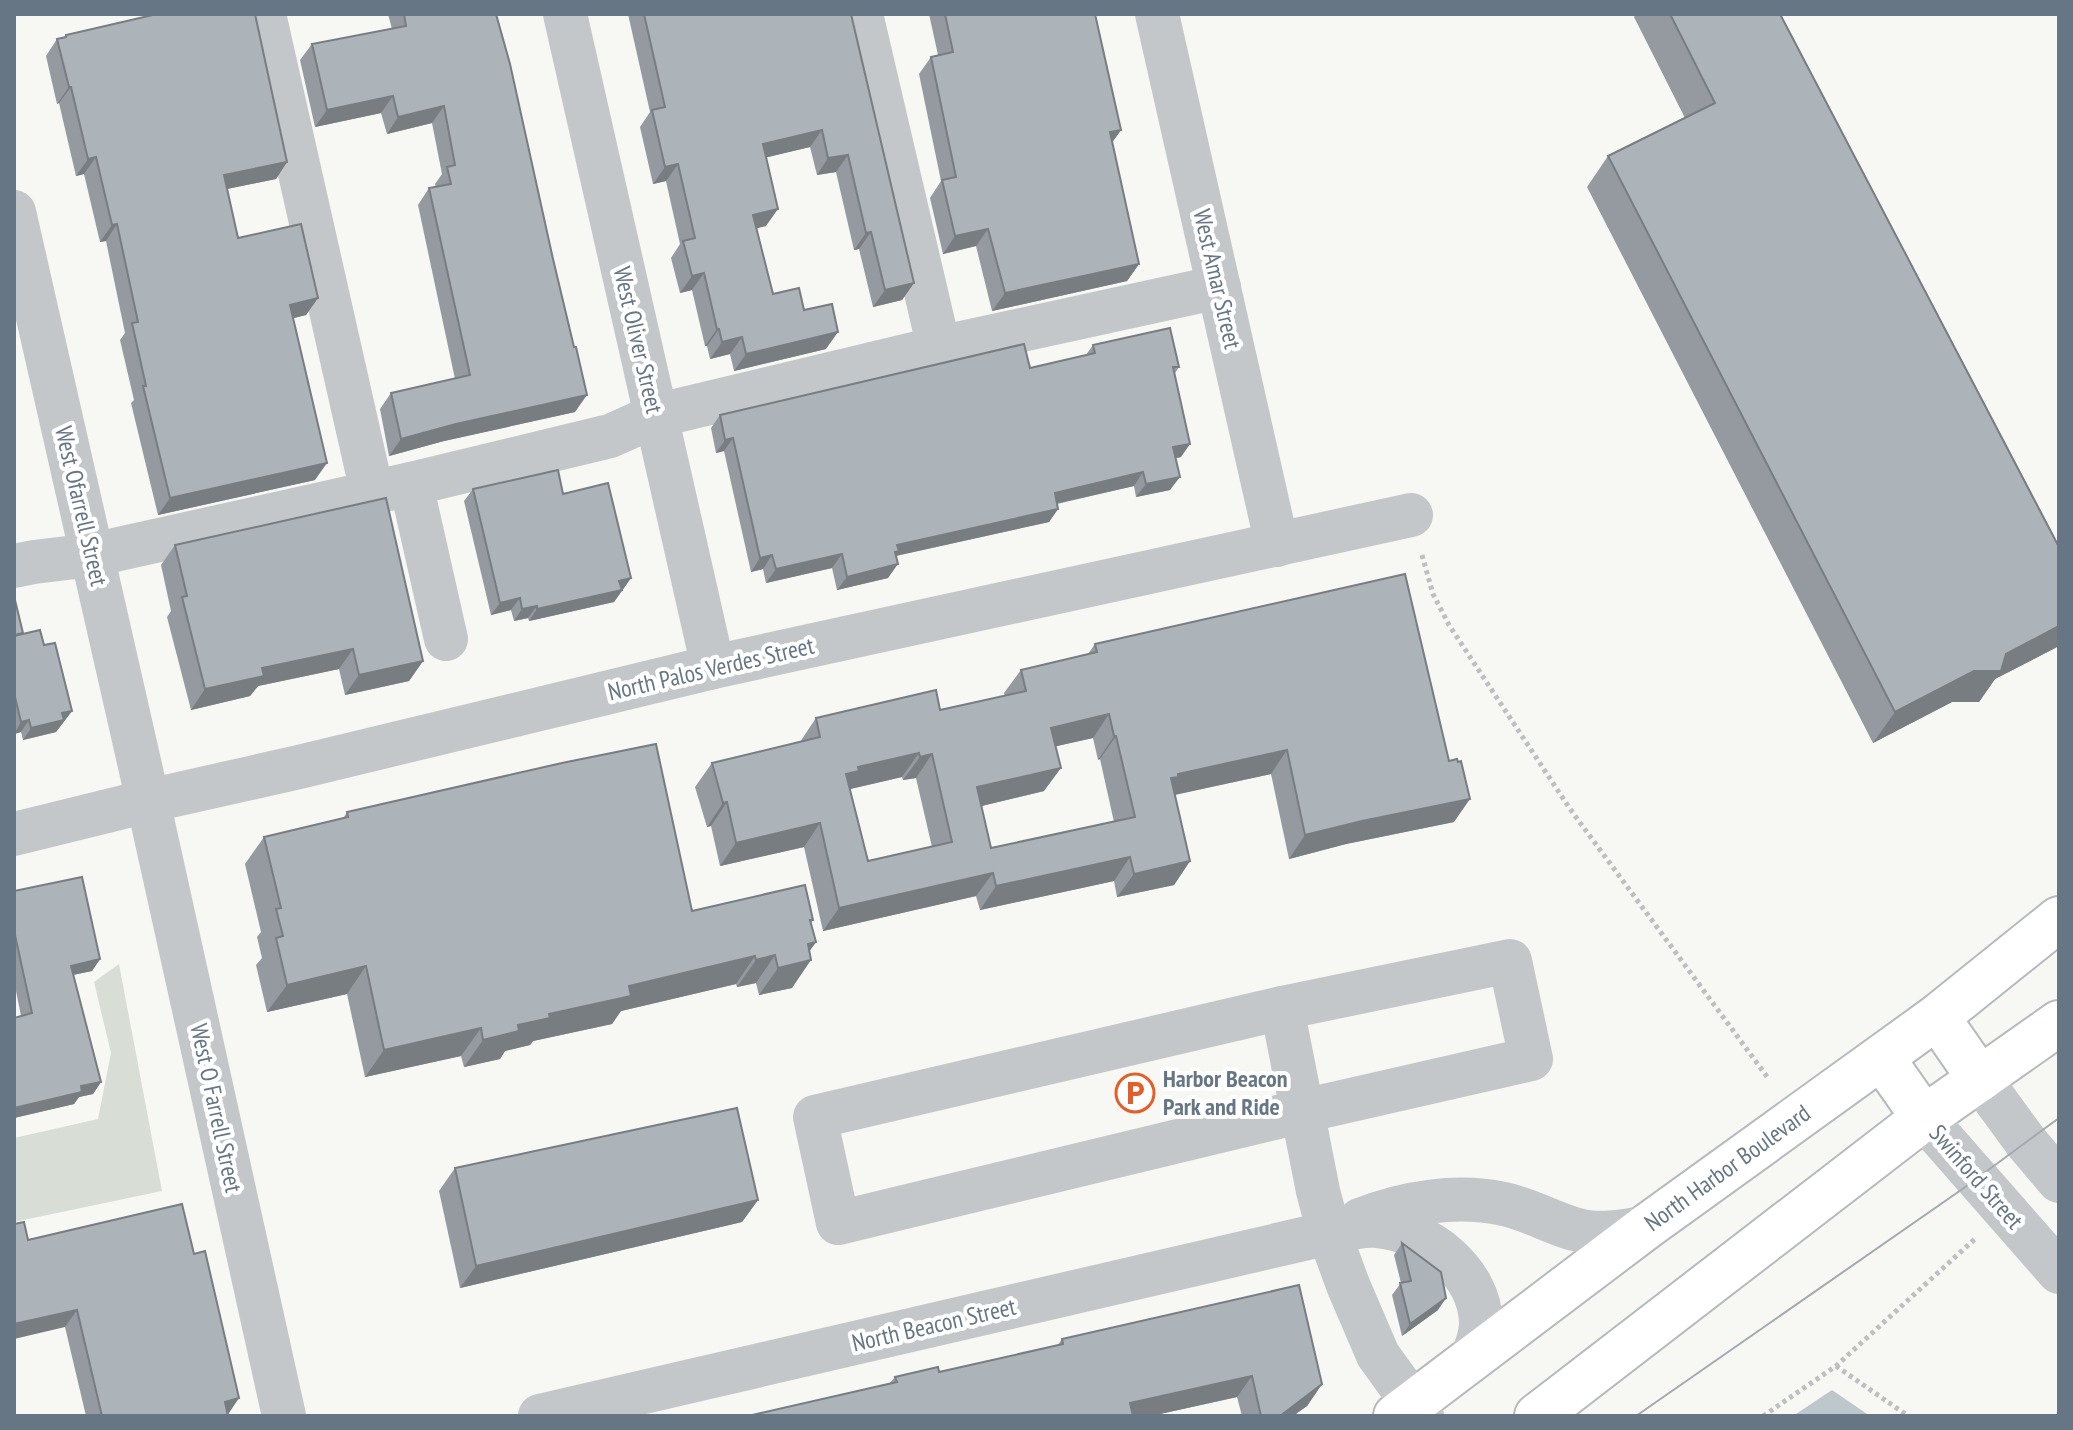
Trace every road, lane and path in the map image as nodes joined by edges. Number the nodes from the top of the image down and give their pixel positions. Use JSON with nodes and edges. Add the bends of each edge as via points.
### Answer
{"nodes":[{"id":1,"x":264,"y":14,"type":"edge"},
{"id":2,"x":565,"y":14,"type":"edge"},
{"id":3,"x":861,"y":14,"type":"edge"},
{"id":4,"x":1157,"y":14,"type":"edge"},
{"id":5,"x":14,"y":212,"type":"edge"},
{"id":6,"x":1219,"y":287,"type":"junction"},
{"id":7,"x":939,"y":348,"type":"junction"},
{"id":8,"x":655,"y":416,"type":"junction"},
{"id":9,"x":391,"y":488,"type":"junction"},
{"id":10,"x":1411,"y":515,"type":"joint"},
{"id":11,"x":1277,"y":545,"type":"junction"},
{"id":12,"x":92,"y":555,"type":"junction"},
{"id":13,"x":14,"y":566,"type":"edge"},
{"id":14,"x":446,"y":639,"type":"dead end"},
{"id":15,"x":713,"y":667,"type":"junction"},
{"id":16,"x":148,"y":801,"type":"junction"},
{"id":17,"x":14,"y":834,"type":"edge"},
{"id":18,"x":2059,"y":919,"type":"edge"},
{"id":19,"x":1282,"y":1008,"type":"junction"},
{"id":20,"x":1937,"y":1017,"type":"junction"},
{"id":21,"x":2059,"y":1023,"type":"edge"},
{"id":22,"x":1882,"y":1058,"type":"junction"},
{"id":23,"x":1768,"y":1078,"type":"dead end"},
{"id":24,"x":1980,"y":1079,"type":"junction"},
{"id":25,"x":1303,"y":1111,"type":"junction"},
{"id":26,"x":1924,"y":1118,"type":"junction"},
{"id":27,"x":2059,"y":1181,"type":"edge"},
{"id":28,"x":2006,"y":1211,"type":"junction"},
{"id":29,"x":1646,"y":1227,"type":"junction"},
{"id":30,"x":1329,"y":1233,"type":"junction"},
{"id":31,"x":2059,"y":1272,"type":"edge"},
{"id":32,"x":1472,"y":1359,"type":"junction"},
{"id":33,"x":1836,"y":1366,"type":"junction"},
{"id":34,"x":1410,"y":1412,"type":"edge"},
{"id":35,"x":284,"y":1416,"type":"edge"},
{"id":36,"x":540,"y":1416,"type":"edge"},
{"id":37,"x":1537,"y":1416,"type":"edge"},
{"id":38,"x":1763,"y":1416,"type":"edge"},
{"id":39,"x":1908,"y":1416,"type":"edge"}],
"edges":[{"from":1,"to":9,"type":"street"},
{"from":2,"to":8,"type":"street","name":"West Oliver Street"},
{"from":3,"to":7,"type":"street"},
{"from":4,"to":6,"type":"street","name":"West Amar Street"},
{"from":5,"to":12,"type":"street","name":"West Ofarrell Street"},
{"from":6,"to":7,"type":"street"},
{"from":6,"to":11,"type":"street","name":"West Amar Street"},
{"from":7,"to":8,"type":"street"},
{"from":8,"to":9,"type":"street","via":[[610,436]]},
{"from":8,"to":15,"type":"street","name":"West Oliver Street"},
{"from":9,"to":12,"type":"street"},
{"from":9,"to":14,"type":"street"},
{"from":10,"to":11,"type":"street","name":"North Palos Verdes Street"},
{"from":10,"to":23,"type":"path","via":[[1433,594],[1449,625],[1570,809]]},
{"from":11,"to":15,"type":"street","name":"North Palos Verdes Street"},
{"from":12,"to":13,"type":"street"},
{"from":12,"to":16,"type":"street","name":"West Ofarrell Street"},
{"from":15,"to":16,"type":"street","name":"North Palos Verdes Street"},
{"from":16,"to":17,"type":"street","name":"North Palos Verdes Street"},
{"from":16,"to":35,"type":"street","name":"West O Farrell Street"},
{"from":18,"to":20,"type":"main road","name":"North Harbor Boulevard"},
{"from":19,"to":25,"type":"street"},
{"from":19,"to":25,"type":"street","via":[[1510,961],[1531,1059]]},
{"from":19,"to":25,"type":"street","via":[[815,1117],[838,1223]]},
{"from":20,"to":22,"type":"main road","name":"North Harbor Boulevard"},
{"from":20,"to":24,"type":"main road"},
{"from":21,"to":24,"type":"main road"},
{"from":22,"to":26,"type":"main road"},
{"from":22,"to":29,"type":"main road","name":"North Harbor Boulevard"},
{"from":24,"to":26,"type":"main road"},
{"from":24,"to":27,"type":"street"},
{"from":25,"to":30,"type":"street"},
{"from":26,"to":28,"type":"street","name":"Swinford Street"},
{"from":26,"to":37,"type":"main road"},
{"from":28,"to":31,"type":"street","name":"Swinford Street"},
{"from":28,"to":33,"type":"path"},
{"from":29,"to":30,"type":"street","name":"North Beacon Street","via":[[1594,1233],[1475,1199],[1396,1208]]},
{"from":29,"to":32,"type":"main road","name":"North Harbor Boulevard"},
{"from":30,"to":32,"type":"street","name":"North Beacon Street","via":[[1372,1225],[1401,1230],[1453,1261],[1474,1291],[1481,1322]]},
{"from":30,"to":34,"type":"street","via":[[1378,1355]]},
{"from":30,"to":36,"type":"street","name":"North Beacon Street"},
{"from":32,"to":34,"type":"main road","name":"North Harbor Boulevard"},
{"from":33,"to":38,"type":"path"},
{"from":33,"to":39,"type":"path"}]}
